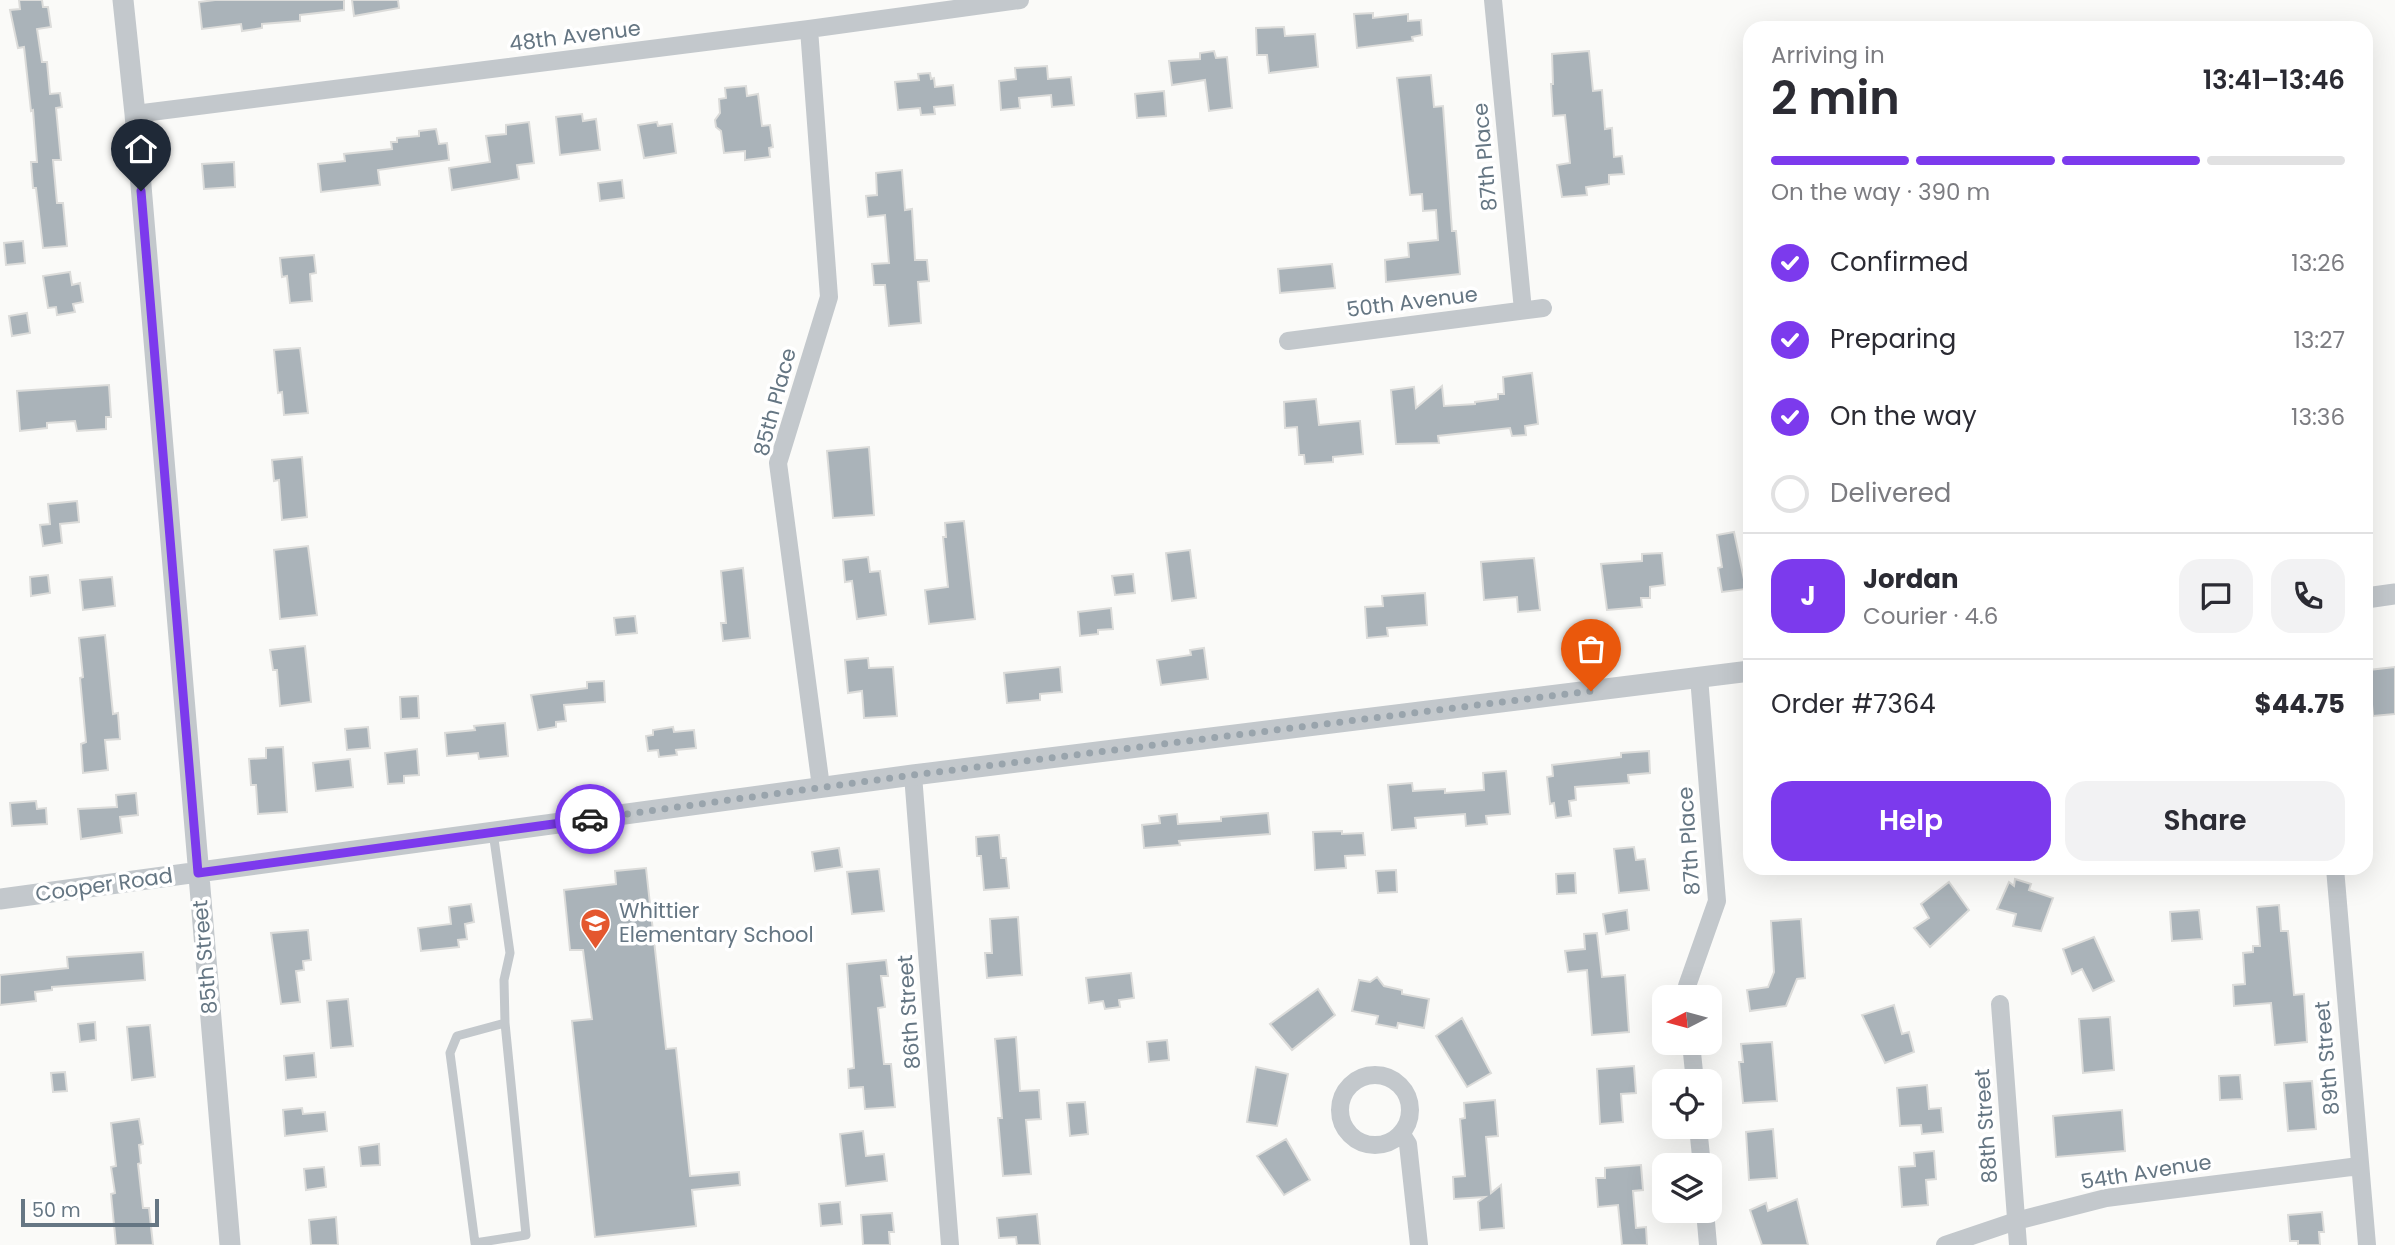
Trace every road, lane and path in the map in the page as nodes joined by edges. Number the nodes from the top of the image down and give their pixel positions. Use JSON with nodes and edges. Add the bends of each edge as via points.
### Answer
{"nodes":[{"id":1,"x":123,"y":0,"type":"edge"},
{"id":2,"x":1020,"y":0,"type":"edge"},
{"id":3,"x":1493,"y":0,"type":"edge"},
{"id":4,"x":809,"y":29,"type":"junction"},
{"id":5,"x":135,"y":114,"type":"junction"},
{"id":6,"x":1543,"y":308,"type":"dead end"},
{"id":7,"x":1523,"y":310,"type":"junction"},
{"id":8,"x":1287,"y":341,"type":"dead end"},
{"id":9,"x":2395,"y":594,"type":"edge"},
{"id":10,"x":2373,"y":597,"type":"edge"},
{"id":11,"x":1743,"y":672,"type":"edge"},
{"id":12,"x":1699,"y":677,"type":"junction"},
{"id":13,"x":913,"y":775,"type":"junction"},
{"id":14,"x":821,"y":788,"type":"junction"},
{"id":15,"x":494,"y":832,"type":"junction"},
{"id":16,"x":198,"y":873,"type":"junction"},
{"id":17,"x":2336,"y":875,"type":"edge"},
{"id":18,"x":0,"y":899,"type":"edge"},
{"id":19,"x":1687,"y":985,"type":"edge"},
{"id":20,"x":2000,"y":1004,"type":"dead end"},
{"id":21,"x":505,"y":1023,"type":"junction"},
{"id":22,"x":1401,"y":1133,"type":"junction"},
{"id":23,"x":2359,"y":1166,"type":"junction"},
{"id":24,"x":2016,"y":1221,"type":"junction"},
{"id":25,"x":1706,"y":1223,"type":"edge"},
{"id":26,"x":230,"y":1245,"type":"edge"},
{"id":27,"x":950,"y":1245,"type":"edge"},
{"id":28,"x":1419,"y":1245,"type":"edge"},
{"id":29,"x":1708,"y":1245,"type":"edge"},
{"id":30,"x":1945,"y":1245,"type":"edge"},
{"id":31,"x":2018,"y":1245,"type":"edge"},
{"id":32,"x":2367,"y":1245,"type":"edge"}],
"edges":[{"from":1,"to":5,"type":"street","name":"85th Street"},
{"from":2,"to":4,"type":"street","name":"48th Avenue"},
{"from":3,"to":7,"type":"street","name":"87th Place"},
{"from":4,"to":5,"type":"street","name":"48th Avenue"},
{"from":4,"to":14,"type":"street","name":"85th Place","via":[[828,297],[778,463]]},
{"from":5,"to":16,"type":"street","name":"85th Street"},
{"from":6,"to":7,"type":"street","name":"50th Avenue"},
{"from":7,"to":8,"type":"street","name":"50th Avenue"},
{"from":9,"to":10,"type":"street"},
{"from":11,"to":12,"type":"street","name":"Cooper Road"},
{"from":12,"to":13,"type":"street","name":"Cooper Road"},
{"from":12,"to":19,"type":"street","name":"87th Place","via":[[1717,901]]},
{"from":13,"to":14,"type":"street","name":"Cooper Road"},
{"from":13,"to":27,"type":"street","name":"86th Street"},
{"from":14,"to":15,"type":"street","name":"Cooper Road"},
{"from":15,"to":16,"type":"street","name":"Cooper Road"},
{"from":15,"to":21,"type":"lane","via":[[510,953],[504,979]]},
{"from":16,"to":18,"type":"street","name":"Cooper Road"},
{"from":16,"to":26,"type":"street","name":"85th Street"},
{"from":17,"to":23,"type":"street","name":"89th Street"},
{"from":20,"to":24,"type":"street","name":"88th Street"},
{"from":21,"to":21,"type":"lane","via":[[457,1036],[450,1053],[475,1243],[526,1235]]},
{"from":22,"to":22,"type":"street","via":[[1381,1145],[1358,1141],[1349,1134],[1342,1125],[1340,1102],[1353,1082],[1386,1076],[1404,1090],[1410,1112]]},
{"from":22,"to":28,"type":"street","via":[[1408,1144]]},
{"from":23,"to":24,"type":"street","name":"54th Avenue","via":[[2106,1198]]},
{"from":23,"to":32,"type":"street","name":"89th Street"},
{"from":24,"to":30,"type":"street","name":"54th Avenue"},
{"from":24,"to":31,"type":"street","name":"88th Street"},
{"from":25,"to":29,"type":"street"}]}
